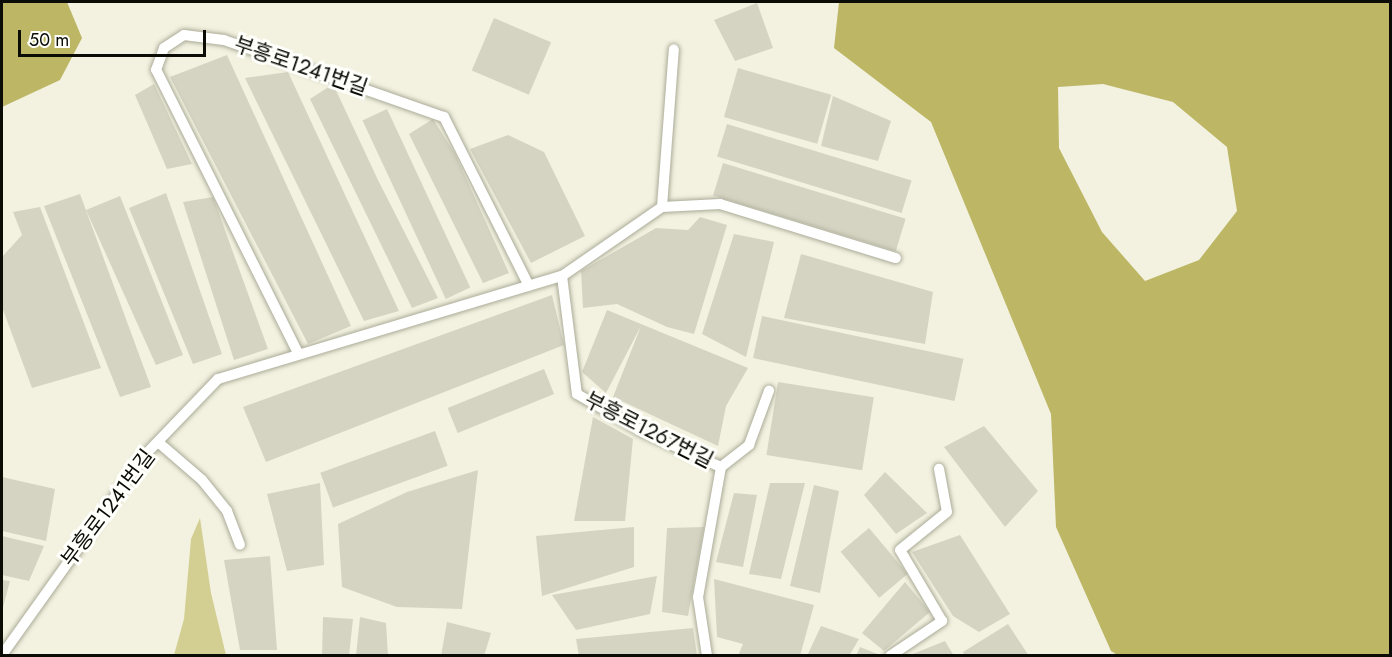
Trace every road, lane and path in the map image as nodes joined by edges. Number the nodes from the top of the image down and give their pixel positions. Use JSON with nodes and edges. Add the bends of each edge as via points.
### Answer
{"nodes":[{"id":1,"x":674,"y":49,"type":"dead end"},
{"id":2,"x":662,"y":207,"type":"junction"},
{"id":3,"x":896,"y":258,"type":"dead end"},
{"id":4,"x":562,"y":276,"type":"junction"},
{"id":5,"x":529,"y":285,"type":"junction"},
{"id":6,"x":298,"y":353,"type":"junction"},
{"id":7,"x":769,"y":391,"type":"dead end"},
{"id":8,"x":158,"y":442,"type":"junction"},
{"id":9,"x":721,"y":467,"type":"junction"},
{"id":10,"x":939,"y":469,"type":"dead end"},
{"id":11,"x":240,"y":545,"type":"dead end"},
{"id":12,"x":2,"y":655,"type":"edge"},
{"id":13,"x":707,"y":656,"type":"edge"},
{"id":14,"x":890,"y":656,"type":"edge"}],
"edges":[{"from":1,"to":2,"type":"lane"},
{"from":2,"to":3,"type":"lane","via":[[720,204]]},
{"from":2,"to":4,"type":"lane","name":"부흥로1241번길"},
{"from":4,"to":5,"type":"lane","name":"부흥로1241번길"},
{"from":4,"to":9,"type":"lane","name":"부흥로1267번길","via":[[577,394],[643,432]]},
{"from":5,"to":6,"type":"lane","name":"부흥로1241번길"},
{"from":5,"to":6,"type":"lane","name":"부흥로1241번길","via":[[444,117],[224,40],[184,35],[164,48],[156,70]]},
{"from":6,"to":8,"type":"lane","name":"부흥로1241번길","via":[[218,379]]},
{"from":7,"to":9,"type":"lane","via":[[748,445]]},
{"from":8,"to":11,"type":"lane","via":[[202,480],[227,511]]},
{"from":8,"to":12,"type":"lane","name":"부흥로1241번길"},
{"from":9,"to":13,"type":"lane","name":"부흥로1267번길","via":[[698,597]]},
{"from":10,"to":14,"type":"lane","via":[[947,512],[900,550],[942,621]]}]}
